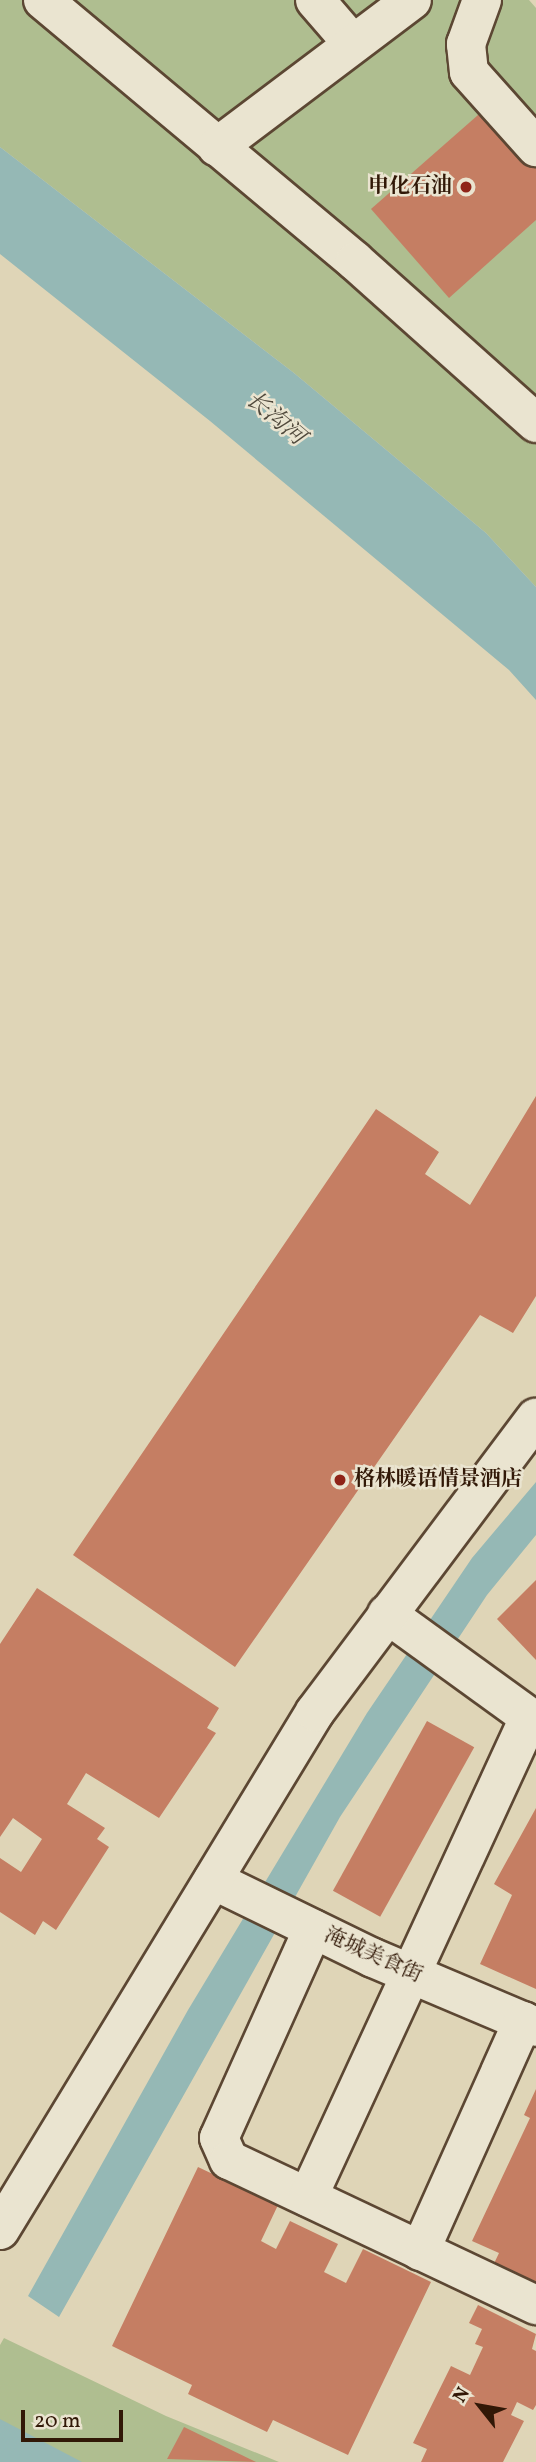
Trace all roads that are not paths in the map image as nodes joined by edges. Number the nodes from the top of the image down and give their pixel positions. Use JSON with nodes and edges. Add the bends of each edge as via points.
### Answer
{"nodes":[{"id":1,"x":43,"y":0,"type":"edge"},
{"id":2,"x":315,"y":0,"type":"edge"},
{"id":3,"x":412,"y":0,"type":"edge"},
{"id":4,"x":482,"y":0,"type":"edge"},
{"id":5,"x":354,"y":44,"type":"junction"},
{"id":6,"x":217,"y":147,"type":"junction"},
{"id":7,"x":536,"y":147,"type":"edge"},
{"id":8,"x":536,"y":423,"type":"edge"},
{"id":9,"x":536,"y":1418,"type":"edge"},
{"id":10,"x":387,"y":1614,"type":"junction"},
{"id":11,"x":532,"y":1720,"type":"edge"},
{"id":12,"x":213,"y":1880,"type":"junction"},
{"id":13,"x":313,"y":1929,"type":"junction"},
{"id":14,"x":410,"y":1974,"type":"junction"},
{"id":15,"x":529,"y":2024,"type":"edge"},
{"id":16,"x":308,"y":2197,"type":"junction"},
{"id":17,"x":0,"y":2230,"type":"edge"},
{"id":18,"x":420,"y":2250,"type":"junction"},
{"id":19,"x":536,"y":2305,"type":"edge"}],
"edges":[{"from":1,"to":6,"type":"lane"},
{"from":2,"to":5,"type":"lane"},
{"from":3,"to":5,"type":"lane"},
{"from":4,"to":7,"type":"lane","via":[[466,44],[469,72]]},
{"from":5,"to":6,"type":"lane"},
{"from":6,"to":8,"type":"lane","via":[[355,261]]},
{"from":9,"to":10,"type":"lane"},
{"from":10,"to":11,"type":"lane"},
{"from":10,"to":12,"type":"lane","via":[[315,1712]]},
{"from":11,"to":14,"type":"lane"},
{"from":12,"to":13,"type":"lane","name":"淹城美食街"},
{"from":12,"to":17,"type":"lane"},
{"from":13,"to":14,"type":"lane","name":"淹城美食街"},
{"from":13,"to":16,"type":"lane","via":[[219,2138],[229,2160]]},
{"from":14,"to":15,"type":"lane","name":"淹城美食街"},
{"from":14,"to":16,"type":"lane"},
{"from":15,"to":18,"type":"lane"},
{"from":16,"to":18,"type":"lane"},
{"from":18,"to":19,"type":"lane"}]}
